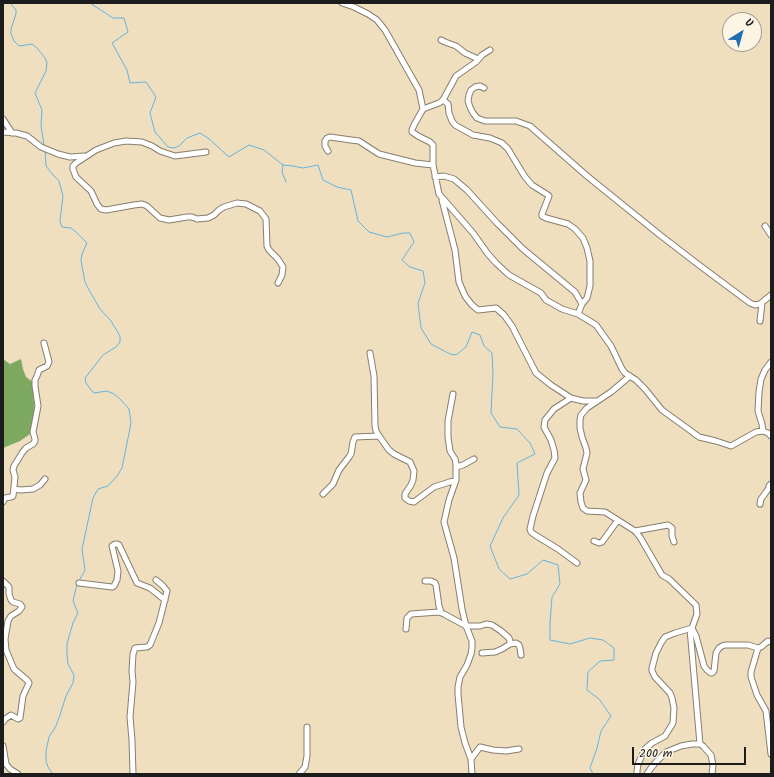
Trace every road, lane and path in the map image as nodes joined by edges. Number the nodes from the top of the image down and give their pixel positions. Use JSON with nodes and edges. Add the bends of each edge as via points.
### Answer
{"nodes":[{"id":1,"x":342,"y":3,"type":"edge"},
{"id":2,"x":441,"y":40,"type":"dead end"},
{"id":3,"x":490,"y":50,"type":"dead end"},
{"id":4,"x":478,"y":59,"type":"junction"},
{"id":5,"x":484,"y":88,"type":"dead end"},
{"id":6,"x":444,"y":100,"type":"junction"},
{"id":7,"x":423,"y":109,"type":"junction"},
{"id":8,"x":3,"y":119,"type":"edge"},
{"id":9,"x":3,"y":132,"type":"edge"},
{"id":10,"x":12,"y":133,"type":"junction"},
{"id":11,"x":328,"y":151,"type":"dead end"},
{"id":12,"x":206,"y":152,"type":"dead end"},
{"id":13,"x":86,"y":156,"type":"junction"},
{"id":14,"x":433,"y":165,"type":"junction"},
{"id":15,"x":435,"y":177,"type":"junction"},
{"id":16,"x":441,"y":198,"type":"junction"},
{"id":17,"x":765,"y":226,"type":"dead end"},
{"id":18,"x":771,"y":235,"type":"edge"},
{"id":19,"x":278,"y":283,"type":"dead end"},
{"id":20,"x":771,"y":295,"type":"edge"},
{"id":21,"x":762,"y":303,"type":"junction"},
{"id":22,"x":582,"y":304,"type":"junction"},
{"id":23,"x":578,"y":314,"type":"junction"},
{"id":24,"x":760,"y":321,"type":"dead end"},
{"id":25,"x":44,"y":342,"type":"dead end"},
{"id":26,"x":370,"y":353,"type":"dead end"},
{"id":27,"x":771,"y":362,"type":"edge"},
{"id":28,"x":630,"y":376,"type":"junction"},
{"id":29,"x":453,"y":394,"type":"dead end"},
{"id":30,"x":571,"y":398,"type":"junction"},
{"id":31,"x":598,"y":401,"type":"junction"},
{"id":32,"x":763,"y":431,"type":"junction"},
{"id":33,"x":379,"y":436,"type":"junction"},
{"id":34,"x":771,"y":436,"type":"edge"},
{"id":35,"x":474,"y":459,"type":"dead end"},
{"id":36,"x":456,"y":467,"type":"junction"},
{"id":37,"x":45,"y":479,"type":"dead end"},
{"id":38,"x":456,"y":480,"type":"junction"},
{"id":39,"x":771,"y":484,"type":"edge"},
{"id":40,"x":14,"y":489,"type":"junction"},
{"id":41,"x":323,"y":494,"type":"dead end"},
{"id":42,"x":3,"y":502,"type":"edge"},
{"id":43,"x":760,"y":504,"type":"dead end"},
{"id":44,"x":618,"y":520,"type":"junction"},
{"id":45,"x":635,"y":531,"type":"junction"},
{"id":46,"x":594,"y":541,"type":"dead end"},
{"id":47,"x":674,"y":542,"type":"dead end"},
{"id":48,"x":577,"y":563,"type":"dead end"},
{"id":49,"x":156,"y":580,"type":"dead end"},
{"id":50,"x":3,"y":581,"type":"edge"},
{"id":51,"x":425,"y":581,"type":"dead end"},
{"id":52,"x":79,"y":583,"type":"dead end"},
{"id":53,"x":165,"y":600,"type":"junction"},
{"id":54,"x":441,"y":612,"type":"junction"},
{"id":55,"x":466,"y":626,"type":"junction"},
{"id":56,"x":406,"y":629,"type":"dead end"},
{"id":57,"x":691,"y":629,"type":"junction"},
{"id":58,"x":771,"y":642,"type":"edge"},
{"id":59,"x":510,"y":644,"type":"junction"},
{"id":60,"x":758,"y":648,"type":"junction"},
{"id":61,"x":482,"y":653,"type":"dead end"},
{"id":62,"x":521,"y":656,"type":"dead end"},
{"id":63,"x":3,"y":722,"type":"edge"},
{"id":64,"x":307,"y":727,"type":"dead end"},
{"id":65,"x":700,"y":744,"type":"junction"},
{"id":66,"x":3,"y":746,"type":"edge"},
{"id":67,"x":519,"y":749,"type":"dead end"},
{"id":68,"x":771,"y":754,"type":"edge"},
{"id":69,"x":471,"y":759,"type":"junction"},
{"id":70,"x":18,"y":774,"type":"edge"},
{"id":71,"x":133,"y":774,"type":"edge"},
{"id":72,"x":299,"y":774,"type":"edge"},
{"id":73,"x":472,"y":774,"type":"edge"},
{"id":74,"x":637,"y":774,"type":"edge"},
{"id":75,"x":647,"y":774,"type":"edge"},
{"id":76,"x":712,"y":774,"type":"edge"}],
"edges":[{"from":1,"to":7,"type":"street","via":[[368,14],[385,30],[419,90]]},
{"from":2,"to":4,"type":"street"},
{"from":3,"to":4,"type":"street"},
{"from":4,"to":6,"type":"street","via":[[456,76]]},
{"from":5,"to":21,"type":"street","via":[[475,87],[469,94],[468,101],[477,118],[485,121],[516,121],[530,126],[587,176],[699,265],[750,303]]},
{"from":6,"to":7,"type":"street"},
{"from":6,"to":22,"type":"street","via":[[448,104],[455,125],[473,135],[500,142],[508,149],[528,182],[549,196],[543,217],[568,224],[583,238],[589,255],[590,286]]},
{"from":7,"to":14,"type":"street","via":[[412,132],[433,145]]},
{"from":8,"to":10,"type":"street"},
{"from":9,"to":10,"type":"street"},
{"from":10,"to":13,"type":"street","via":[[27,136],[58,154],[70,157]]},
{"from":11,"to":14,"type":"street","via":[[325,141],[330,137],[359,141],[379,154]]},
{"from":12,"to":13,"type":"street","via":[[172,156],[142,142],[126,141],[106,145]]},
{"from":13,"to":19,"type":"street","via":[[74,164],[74,175],[91,191],[101,209],[142,204],[160,218],[169,220],[187,217],[208,218],[224,207],[237,203],[246,204],[260,211],[266,219],[267,246],[283,267]]},
{"from":14,"to":15,"type":"street"},
{"from":15,"to":16,"type":"street"},
{"from":15,"to":22,"type":"street","via":[[444,176],[454,180],[467,190],[523,249],[576,292]]},
{"from":16,"to":23,"type":"street","via":[[505,272],[541,293],[555,306]]},
{"from":16,"to":30,"type":"street","via":[[455,250],[459,282],[465,296],[478,310],[496,308],[500,311],[512,326],[536,373]]},
{"from":17,"to":18,"type":"street"},
{"from":20,"to":21,"type":"street"},
{"from":21,"to":24,"type":"street"},
{"from":22,"to":23,"type":"street"},
{"from":23,"to":28,"type":"street","via":[[598,327],[620,366]]},
{"from":25,"to":40,"type":"street","via":[[49,362],[39,370],[35,380],[38,406],[33,432],[35,439],[14,466]]},
{"from":26,"to":33,"type":"street","via":[[375,426]]},
{"from":27,"to":32,"type":"street","via":[[761,379],[759,392],[758,411]]},
{"from":28,"to":31,"type":"street"},
{"from":28,"to":32,"type":"street","via":[[645,389],[662,410],[699,437],[731,446],[754,433]]},
{"from":29,"to":36,"type":"street","via":[[448,437]]},
{"from":30,"to":31,"type":"street"},
{"from":30,"to":48,"type":"street","via":[[554,409],[545,420],[544,427],[551,440],[555,458],[542,487],[530,529]]},
{"from":31,"to":44,"type":"street","via":[[582,412],[580,417],[587,453],[583,469],[586,480],[580,493],[580,502],[587,511],[605,512]]},
{"from":32,"to":34,"type":"street"},
{"from":33,"to":38,"type":"street","via":[[386,447],[413,467],[411,485],[405,495],[409,501],[416,501],[432,488]]},
{"from":33,"to":41,"type":"street","via":[[356,437],[350,455],[333,484]]},
{"from":35,"to":36,"type":"street"},
{"from":36,"to":38,"type":"street"},
{"from":37,"to":40,"type":"street","via":[[33,489]]},
{"from":38,"to":55,"type":"street","via":[[444,522],[454,558]]},
{"from":39,"to":43,"type":"street"},
{"from":40,"to":42,"type":"street","via":[[12,496],[5,498]]},
{"from":44,"to":45,"type":"street"},
{"from":44,"to":46,"type":"street","via":[[602,542]]},
{"from":45,"to":47,"type":"street","via":[[668,525],[672,528]]},
{"from":45,"to":57,"type":"street","via":[[662,575],[696,605],[697,614]]},
{"from":49,"to":53,"type":"street","via":[[166,589]]},
{"from":50,"to":63,"type":"street","via":[[9,587],[11,600],[22,607],[8,620],[6,650],[14,669],[29,682],[23,696],[20,718],[11,715]]},
{"from":51,"to":54,"type":"street","via":[[435,583]]},
{"from":52,"to":53,"type":"street","via":[[114,586],[118,571],[112,546],[117,544],[137,583],[150,588]]},
{"from":53,"to":71,"type":"street","via":[[152,643],[134,650],[130,717]]},
{"from":54,"to":55,"type":"street"},
{"from":54,"to":56,"type":"street","via":[[411,614],[407,618]]},
{"from":55,"to":59,"type":"street","via":[[492,625],[508,636]]},
{"from":55,"to":69,"type":"street","via":[[472,648],[460,677],[458,694],[461,727]]},
{"from":57,"to":60,"type":"street","via":[[696,636],[704,666],[710,673],[714,671],[716,653],[722,646],[748,645]]},
{"from":57,"to":65,"type":"street"},
{"from":57,"to":74,"type":"street","via":[[665,637],[656,653],[652,671],[672,698],[673,723],[665,736],[645,749],[638,764]]},
{"from":58,"to":60,"type":"street"},
{"from":59,"to":61,"type":"street","via":[[495,652]]},
{"from":59,"to":62,"type":"street","via":[[518,645]]},
{"from":60,"to":68,"type":"street","via":[[751,677],[766,711]]},
{"from":64,"to":72,"type":"street","via":[[307,756],[305,767]]},
{"from":65,"to":75,"type":"street","via":[[687,744],[666,752]]},
{"from":65,"to":76,"type":"street","via":[[711,755]]},
{"from":66,"to":70,"type":"street","via":[[6,764]]},
{"from":67,"to":69,"type":"street","via":[[506,751],[482,747]]},
{"from":69,"to":73,"type":"street"}]}
